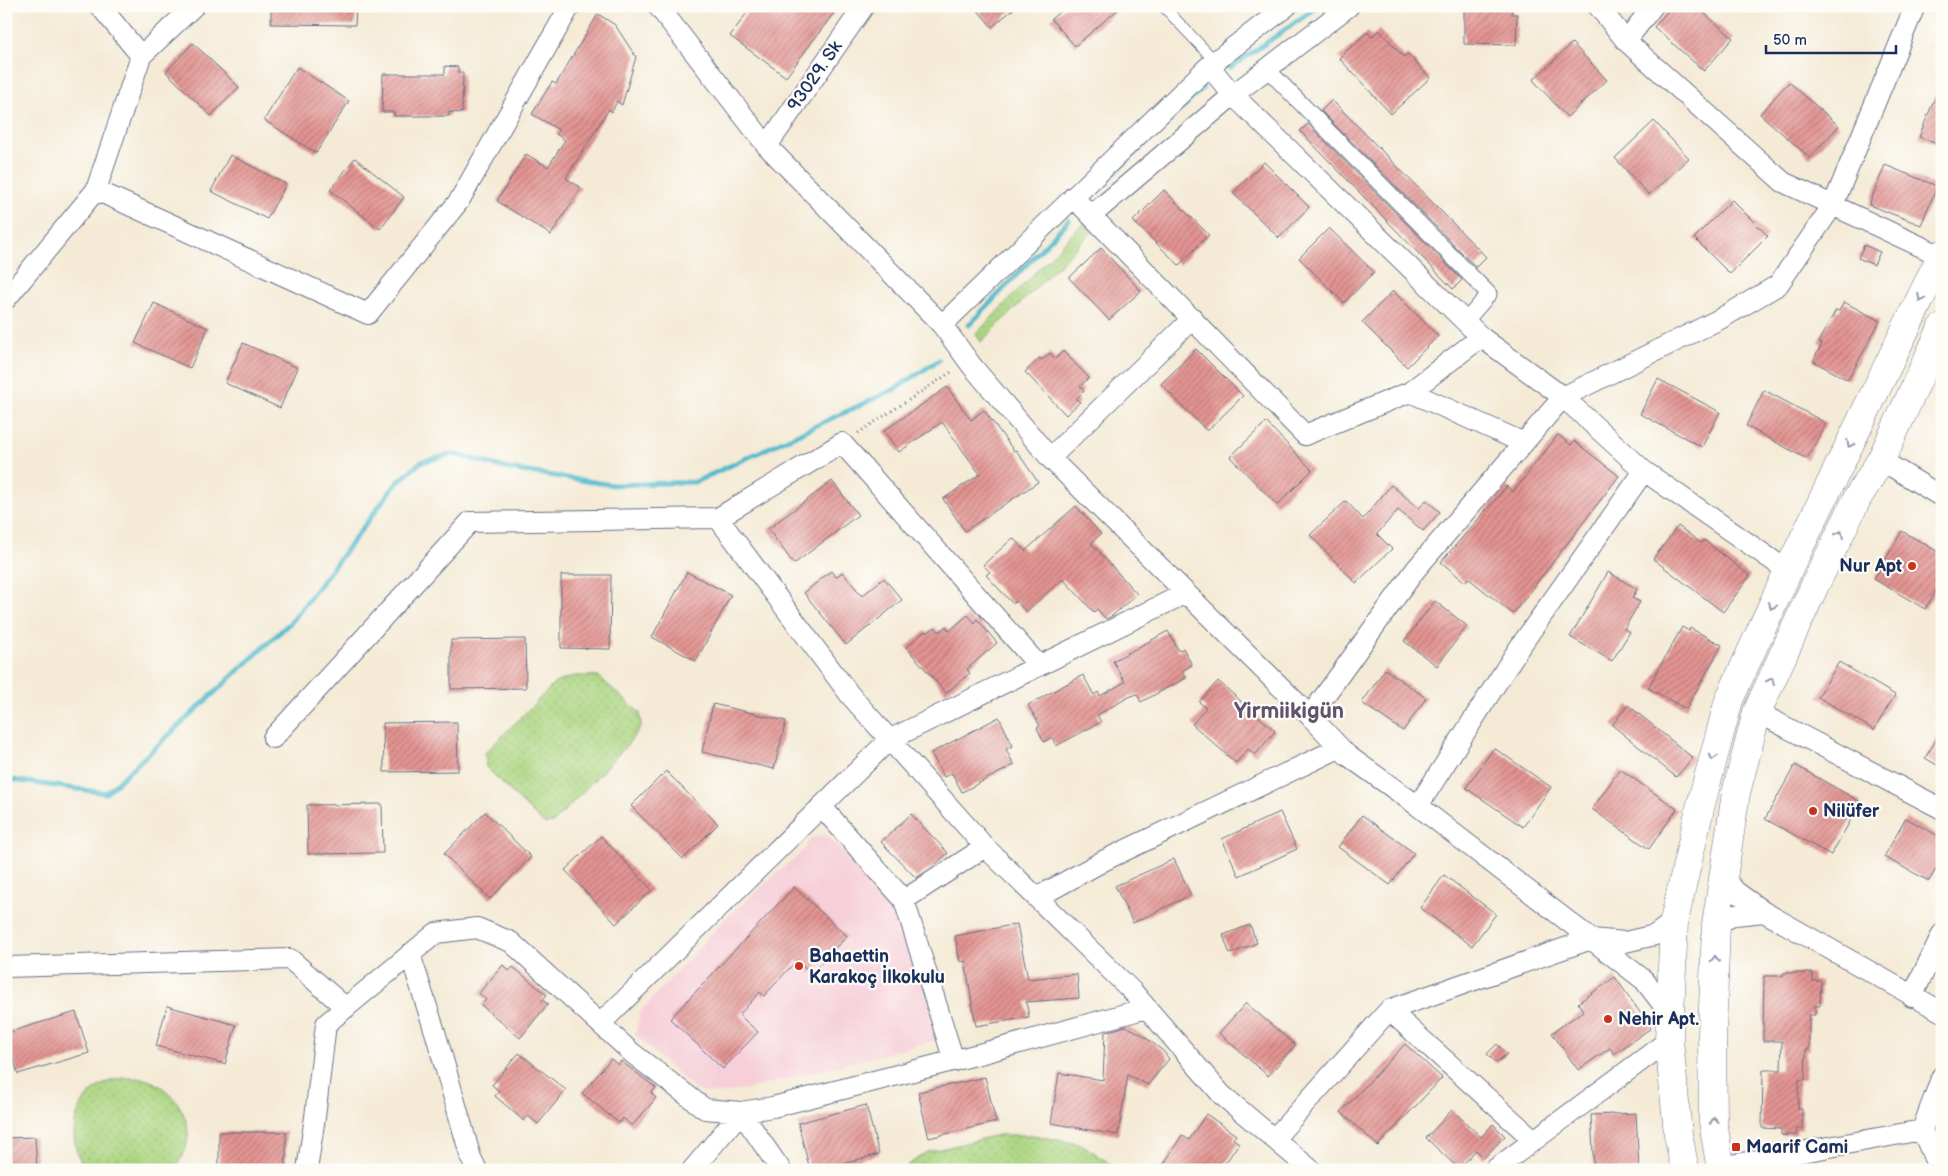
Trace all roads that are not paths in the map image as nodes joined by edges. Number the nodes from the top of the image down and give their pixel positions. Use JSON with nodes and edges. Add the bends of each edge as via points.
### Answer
{"nodes":[{"id":1,"x":100,"y":6,"type":"edge"},
{"id":2,"x":194,"y":6,"type":"edge"},
{"id":3,"x":570,"y":6,"type":"edge"},
{"id":4,"x":658,"y":6,"type":"edge"},
{"id":5,"x":864,"y":6,"type":"edge"},
{"id":6,"x":1163,"y":6,"type":"edge"},
{"id":7,"x":1287,"y":6,"type":"edge"},
{"id":8,"x":1349,"y":6,"type":"edge"},
{"id":9,"x":1598,"y":6,"type":"edge"},
{"id":10,"x":1653,"y":6,"type":"edge"},
{"id":11,"x":1915,"y":6,"type":"edge"},
{"id":12,"x":1626,"y":41,"type":"junction"},
{"id":13,"x":141,"y":56,"type":"junction"},
{"id":14,"x":1212,"y":64,"type":"junction"},
{"id":15,"x":1267,"y":69,"type":"junction"},
{"id":16,"x":1233,"y":95,"type":"junction"},
{"id":17,"x":767,"y":146,"type":"junction"},
{"id":18,"x":96,"y":190,"type":"junction"},
{"id":19,"x":1073,"y":196,"type":"junction"},
{"id":20,"x":1833,"y":205,"type":"junction"},
{"id":21,"x":1092,"y":215,"type":"junction"},
{"id":22,"x":1941,"y":255,"type":"edge"},
{"id":23,"x":6,"y":299,"type":"edge"},
{"id":24,"x":1193,"y":318,"type":"junction"},
{"id":25,"x":1465,"y":322,"type":"junction"},
{"id":26,"x":942,"y":325,"type":"junction"},
{"id":27,"x":1942,"y":328,"type":"edge"},
{"id":28,"x":1481,"y":337,"type":"junction"},
{"id":29,"x":1410,"y":392,"type":"junction"},
{"id":30,"x":1563,"y":397,"type":"junction"},
{"id":31,"x":1524,"y":443,"type":"junction"},
{"id":32,"x":1050,"y":458,"type":"junction"},
{"id":33,"x":1881,"y":460,"type":"junction"},
{"id":34,"x":1644,"y":471,"type":"junction"},
{"id":35,"x":1942,"y":497,"type":"edge"},
{"id":36,"x":718,"y":518,"type":"junction"},
{"id":37,"x":1788,"y":571,"type":"junction"},
{"id":38,"x":1186,"y":593,"type":"junction"},
{"id":39,"x":1039,"y":666,"type":"junction"},
{"id":40,"x":1757,"y":712,"type":"junction"},
{"id":41,"x":1310,"y":716,"type":"junction"},
{"id":42,"x":273,"y":738,"type":"dead end"},
{"id":43,"x":889,"y":740,"type":"junction"},
{"id":44,"x":1339,"y":748,"type":"junction"},
{"id":45,"x":821,"y":806,"type":"junction"},
{"id":46,"x":1418,"y":806,"type":"junction"},
{"id":47,"x":1942,"y":809,"type":"edge"},
{"id":48,"x":985,"y":847,"type":"junction"},
{"id":49,"x":1723,"y":876,"type":"junction"},
{"id":50,"x":1038,"y":897,"type":"junction"},
{"id":51,"x":904,"y":900,"type":"junction"},
{"id":52,"x":1764,"y":912,"type":"junction"},
{"id":53,"x":1674,"y":921,"type":"junction"},
{"id":54,"x":1716,"y":924,"type":"junction"},
{"id":55,"x":1942,"y":934,"type":"edge"},
{"id":56,"x":1591,"y":939,"type":"junction"},
{"id":57,"x":410,"y":954,"type":"junction"},
{"id":58,"x":6,"y":967,"type":"edge"},
{"id":59,"x":1912,"y":997,"type":"junction"},
{"id":60,"x":346,"y":1008,"type":"junction"},
{"id":61,"x":1147,"y":1008,"type":"junction"},
{"id":62,"x":1389,"y":1010,"type":"junction"},
{"id":63,"x":1942,"y":1012,"type":"edge"},
{"id":64,"x":600,"y":1024,"type":"junction"},
{"id":65,"x":1670,"y":1029,"type":"junction"},
{"id":66,"x":1712,"y":1036,"type":"junction"},
{"id":67,"x":954,"y":1061,"type":"junction"},
{"id":68,"x":1942,"y":1076,"type":"edge"},
{"id":69,"x":741,"y":1112,"type":"junction"},
{"id":70,"x":1922,"y":1130,"type":"junction"},
{"id":71,"x":1274,"y":1139,"type":"junction"},
{"id":72,"x":1534,"y":1140,"type":"junction"},
{"id":73,"x":1720,"y":1168,"type":"edge"},
{"id":74,"x":307,"y":1170,"type":"edge"},
{"id":75,"x":477,"y":1170,"type":"edge"},
{"id":76,"x":692,"y":1170,"type":"edge"},
{"id":77,"x":781,"y":1170,"type":"edge"},
{"id":78,"x":1311,"y":1170,"type":"edge"},
{"id":79,"x":1494,"y":1170,"type":"edge"},
{"id":80,"x":1685,"y":1170,"type":"edge"},
{"id":81,"x":1939,"y":1170,"type":"edge"}],
"edges":[{"from":1,"to":13,"type":"street"},
{"from":2,"to":13,"type":"street"},
{"from":3,"to":18,"type":"street","via":[[459,201],[368,314]]},
{"from":4,"to":17,"type":"street"},
{"from":5,"to":17,"type":"street","name":"93029. Sk"},
{"from":6,"to":14,"type":"lane"},
{"from":7,"to":14,"type":"street"},
{"from":8,"to":15,"type":"street"},
{"from":9,"to":12,"type":"street"},
{"from":10,"to":12,"type":"street"},
{"from":11,"to":20,"type":"street"},
{"from":12,"to":20,"type":"street","via":[[1783,182]]},
{"from":13,"to":18,"type":"street"},
{"from":14,"to":16,"type":"street"},
{"from":14,"to":19,"type":"street"},
{"from":15,"to":16,"type":"street"},
{"from":15,"to":25,"type":"street","via":[[1489,294]]},
{"from":16,"to":21,"type":"street"},
{"from":16,"to":25,"type":"street"},
{"from":17,"to":26,"type":"street"},
{"from":18,"to":23,"type":"street"},
{"from":19,"to":21,"type":"street"},
{"from":19,"to":26,"type":"street"},
{"from":20,"to":22,"type":"street"},
{"from":20,"to":30,"type":"street","via":[[1778,285],[1720,319]]},
{"from":21,"to":24,"type":"street"},
{"from":22,"to":37,"type":"main road","one_way":true},
{"from":24,"to":29,"type":"street","via":[[1305,435]]},
{"from":24,"to":32,"type":"street"},
{"from":25,"to":28,"type":"street"},
{"from":26,"to":32,"type":"street","via":[[968,361]]},
{"from":27,"to":33,"type":"main road"},
{"from":28,"to":29,"type":"street"},
{"from":28,"to":30,"type":"street"},
{"from":29,"to":31,"type":"street"},
{"from":30,"to":31,"type":"street"},
{"from":30,"to":34,"type":"street"},
{"from":31,"to":41,"type":"street","via":[[1416,569]]},
{"from":32,"to":38,"type":"street"},
{"from":33,"to":35,"type":"street"},
{"from":40,"to":33,"type":"main road","one_way":true,"via":[[1858,497]]},
{"from":34,"to":37,"type":"street"},
{"from":34,"to":46,"type":"street","via":[[1519,648]]},
{"from":36,"to":39,"type":"street","via":[[842,443]]},
{"from":36,"to":42,"type":"street","via":[[470,522]]},
{"from":36,"to":43,"type":"street","via":[[850,695]]},
{"from":37,"to":53,"type":"main road","one_way":true,"via":[[1729,700]]},
{"from":38,"to":39,"type":"street"},
{"from":38,"to":41,"type":"street"},
{"from":39,"to":43,"type":"street"},
{"from":40,"to":47,"type":"street"},
{"from":40,"to":49,"type":"main road","via":[[1736,792]]},
{"from":41,"to":44,"type":"street"},
{"from":43,"to":45,"type":"street"},
{"from":43,"to":48,"type":"street"},
{"from":44,"to":46,"type":"street"},
{"from":44,"to":50,"type":"street","via":[[1105,860]]},
{"from":45,"to":51,"type":"street"},
{"from":45,"to":64,"type":"street"},
{"from":46,"to":56,"type":"street"},
{"from":48,"to":50,"type":"street"},
{"from":48,"to":51,"type":"street"},
{"from":49,"to":52,"type":"street","via":[[1735,891]]},
{"from":49,"to":54,"type":"main road"},
{"from":50,"to":61,"type":"street"},
{"from":51,"to":67,"type":"street"},
{"from":52,"to":54,"type":"street","via":[[1735,915]]},
{"from":52,"to":59,"type":"street"},
{"from":53,"to":54,"type":"main road","via":[[1687,916],[1703,917]]},
{"from":53,"to":56,"type":"street","via":[[1655,935],[1625,942]]},
{"from":53,"to":65,"type":"main road"},
{"from":66,"to":54,"type":"main road","one_way":true},
{"from":55,"to":59,"type":"street"},
{"from":56,"to":62,"type":"street"},
{"from":56,"to":65,"type":"street","via":[[1644,980],[1658,996]]},
{"from":57,"to":60,"type":"street"},
{"from":57,"to":64,"type":"street","via":[[436,933],[477,928],[511,942]]},
{"from":57,"to":75,"type":"street"},
{"from":58,"to":60,"type":"street","via":[[290,959]]},
{"from":59,"to":63,"type":"street"},
{"from":60,"to":74,"type":"street","via":[[326,1024]]},
{"from":61,"to":67,"type":"street"},
{"from":61,"to":71,"type":"street","via":[[1222,1095]]},
{"from":62,"to":71,"type":"street"},
{"from":62,"to":72,"type":"street"},
{"from":64,"to":69,"type":"street","via":[[705,1109]]},
{"from":65,"to":66,"type":"main road","via":[[1684,1039]]},
{"from":65,"to":72,"type":"street"},
{"from":65,"to":80,"type":"main road","via":[[1678,1134]]},
{"from":73,"to":66,"type":"main road","one_way":true,"via":[[1714,1122]]},
{"from":67,"to":69,"type":"street","via":[[773,1108]]},
{"from":68,"to":70,"type":"street"},
{"from":69,"to":76,"type":"street"},
{"from":69,"to":77,"type":"street"},
{"from":70,"to":73,"type":"street"},
{"from":70,"to":81,"type":"street"},
{"from":71,"to":78,"type":"street"},
{"from":72,"to":79,"type":"street"}]}
